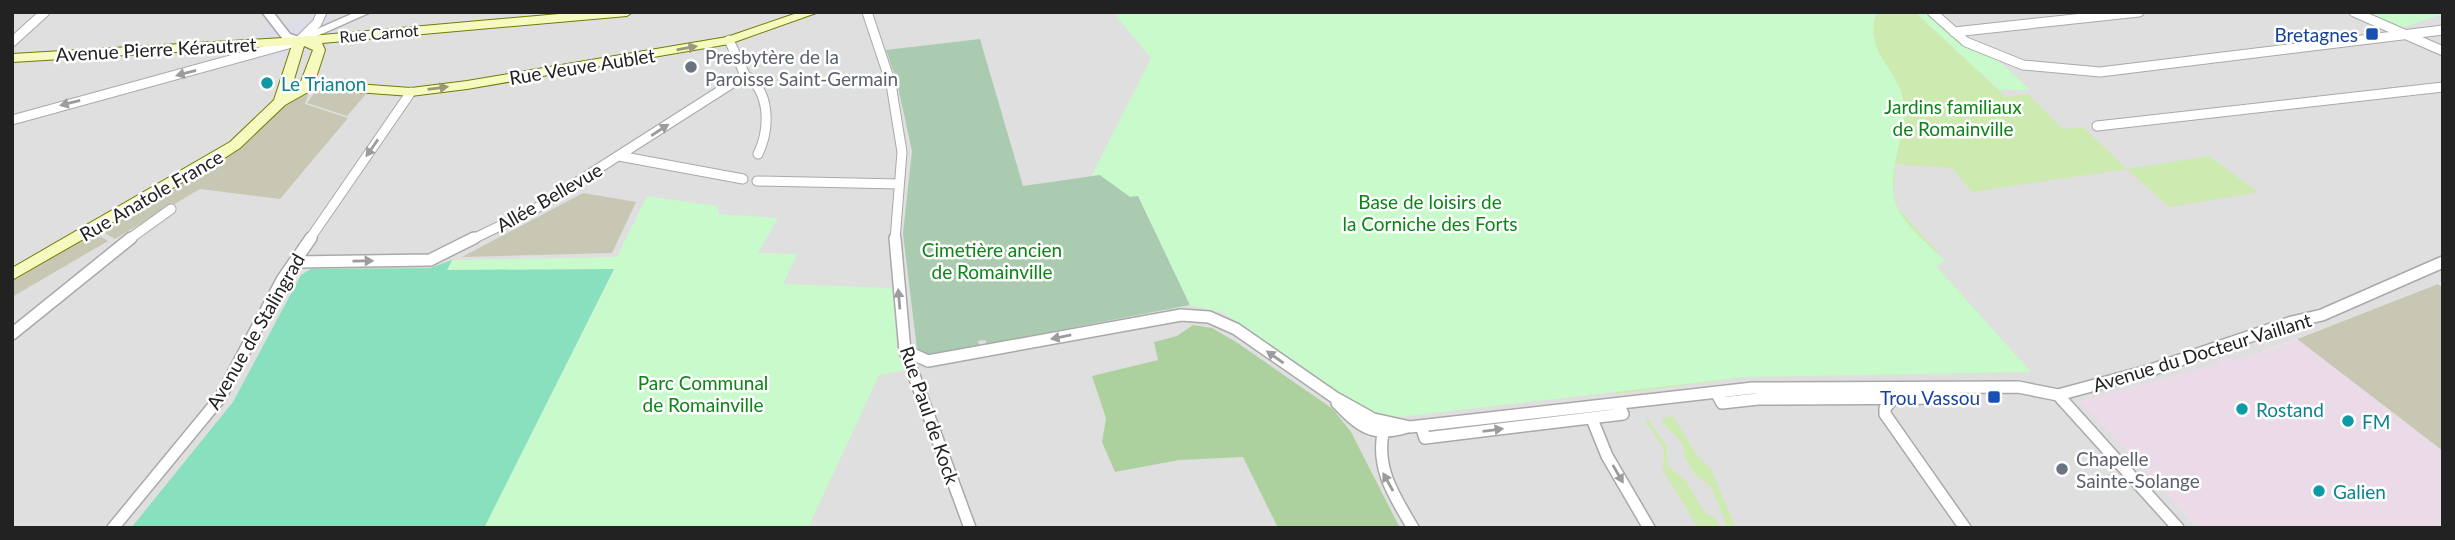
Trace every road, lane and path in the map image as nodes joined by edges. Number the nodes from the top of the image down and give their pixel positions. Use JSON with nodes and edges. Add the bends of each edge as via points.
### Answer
{"nodes":[{"id":1,"x":45,"y":12,"type":"edge"},
{"id":2,"x":267,"y":12,"type":"edge"},
{"id":3,"x":322,"y":12,"type":"edge"},
{"id":4,"x":366,"y":12,"type":"edge"},
{"id":5,"x":626,"y":12,"type":"edge"},
{"id":6,"x":813,"y":12,"type":"edge"},
{"id":7,"x":867,"y":12,"type":"edge"},
{"id":8,"x":1932,"y":12,"type":"edge"},
{"id":9,"x":1938,"y":12,"type":"edge"},
{"id":10,"x":2139,"y":12,"type":"edge"},
{"id":11,"x":2354,"y":12,"type":"edge"},
{"id":12,"x":2116,"y":13,"type":"edge"},
{"id":13,"x":2443,"y":30,"type":"edge"},
{"id":14,"x":1957,"y":32,"type":"junction"},
{"id":15,"x":2404,"y":34,"type":"junction"},
{"id":16,"x":729,"y":40,"type":"junction"},
{"id":17,"x":12,"y":41,"type":"edge"},
{"id":18,"x":299,"y":41,"type":"junction"},
{"id":19,"x":2443,"y":51,"type":"edge"},
{"id":20,"x":12,"y":58,"type":"edge"},
{"id":21,"x":745,"y":75,"type":"junction"},
{"id":22,"x":346,"y":87,"type":"joint"},
{"id":23,"x":2443,"y":87,"type":"edge"},
{"id":24,"x":304,"y":89,"type":"junction"},
{"id":25,"x":411,"y":92,"type":"junction"},
{"id":26,"x":282,"y":96,"type":"junction"},
{"id":27,"x":12,"y":120,"type":"edge"},
{"id":28,"x":2097,"y":126,"type":"dead end"},
{"id":29,"x":758,"y":154,"type":"dead end"},
{"id":30,"x":619,"y":156,"type":"junction"},
{"id":31,"x":743,"y":179,"type":"dead end"},
{"id":32,"x":757,"y":181,"type":"dead end"},
{"id":33,"x":899,"y":184,"type":"junction"},
{"id":34,"x":171,"y":209,"type":"dead end"},
{"id":35,"x":295,"y":262,"type":"junction"},
{"id":36,"x":2443,"y":262,"type":"edge"},
{"id":37,"x":12,"y":275,"type":"edge"},
{"id":38,"x":12,"y":334,"type":"edge"},
{"id":39,"x":905,"y":351,"type":"junction"},
{"id":40,"x":928,"y":361,"type":"junction"},
{"id":41,"x":913,"y":369,"type":"junction"},
{"id":42,"x":1716,"y":391,"type":"junction"},
{"id":43,"x":1955,"y":393,"type":"junction"},
{"id":44,"x":2058,"y":395,"type":"junction"},
{"id":45,"x":1330,"y":396,"type":"junction"},
{"id":46,"x":1894,"y":398,"type":"junction"},
{"id":47,"x":1618,"y":404,"type":"junction"},
{"id":48,"x":1592,"y":418,"type":"junction"},
{"id":49,"x":1374,"y":419,"type":"junction"},
{"id":50,"x":1415,"y":426,"type":"junction"},
{"id":51,"x":1383,"y":433,"type":"junction"},
{"id":52,"x":113,"y":528,"type":"edge"},
{"id":53,"x":970,"y":528,"type":"edge"},
{"id":54,"x":1413,"y":528,"type":"edge"},
{"id":55,"x":1649,"y":528,"type":"edge"},
{"id":56,"x":1965,"y":528,"type":"edge"},
{"id":57,"x":2178,"y":528,"type":"edge"}],
"edges":[{"from":1,"to":17,"type":"street"},
{"from":2,"to":18,"type":"street","via":[[286,36]]},
{"from":3,"to":18,"type":"street"},
{"from":4,"to":18,"type":"street"},
{"from":5,"to":18,"type":"main road","name":"Rue Carnot"},
{"from":6,"to":16,"type":"main road","name":"Rue Veuve Aublet"},
{"from":7,"to":33,"type":"street","name":"Rue Paul de Kock","via":[[892,90],[902,152]]},
{"from":8,"to":14,"type":"street"},
{"from":9,"to":14,"type":"street"},
{"from":10,"to":12,"type":"street"},
{"from":11,"to":15,"type":"street"},
{"from":12,"to":14,"type":"street"},
{"from":13,"to":15,"type":"street"},
{"from":14,"to":15,"type":"street","via":[[1978,49],[2034,67],[2101,72]]},
{"from":15,"to":19,"type":"street"},
{"from":16,"to":21,"type":"street"},
{"from":25,"to":16,"type":"main road","name":"Rue Veuve Aublet","one_way":true},
{"from":18,"to":20,"type":"main road","name":"Avenue Pierre Kérautret"},
{"from":18,"to":24,"type":"main road","via":[[317,45],[319,53]]},
{"from":18,"to":26,"type":"main road","name":"Rue Anatole France"},
{"from":18,"to":27,"type":"street","one_way":true},
{"from":21,"to":29,"type":"street","via":[[758,89],[767,115]]},
{"from":30,"to":21,"type":"street","name":"Allée Bellevue","one_way":true},
{"from":22,"to":24,"type":"main road","name":"Rue Anatole France"},
{"from":22,"to":25,"type":"main road","name":"Rue Veuve Aublet"},
{"from":23,"to":28,"type":"street"},
{"from":24,"to":26,"type":"main road","name":"Rue Anatole France"},
{"from":25,"to":35,"type":"street","name":"Avenue de Stalingrad","one_way":true},
{"from":26,"to":37,"type":"main road","name":"Rue Anatole France","via":[[235,145]]},
{"from":30,"to":31,"type":"street"},
{"from":35,"to":30,"type":"street","name":"Allée Bellevue","one_way":true,"via":[[430,260],[535,209]]},
{"from":32,"to":33,"type":"street"},
{"from":39,"to":33,"type":"street","name":"Rue Paul de Kock","one_way":true,"via":[[894,248]]},
{"from":34,"to":38,"type":"street"},
{"from":35,"to":52,"type":"street","name":"Avenue de Stalingrad","via":[[220,398]]},
{"from":36,"to":44,"type":"street","name":"Avenue du Docteur Vaillant","via":[[2322,315]]},
{"from":39,"to":40,"type":"street"},
{"from":39,"to":41,"type":"street","name":"Rue Paul de Kock"},
{"from":40,"to":41,"type":"street"},
{"from":45,"to":40,"type":"street","one_way":true,"via":[[1237,331],[1197,315]]},
{"from":41,"to":53,"type":"street","name":"Rue Paul de Kock"},
{"from":42,"to":43,"type":"street","name":"Avenue du Docteur Vaillant"},
{"from":42,"to":46,"type":"street","name":"Avenue du Docteur Vaillant","via":[[1722,403]]},
{"from":42,"to":47,"type":"street","name":"Avenue du Docteur Vaillant"},
{"from":43,"to":44,"type":"street","name":"Avenue du Docteur Vaillant","via":[[2018,387]]},
{"from":43,"to":46,"type":"street","name":"Avenue du Docteur Vaillant"},
{"from":44,"to":57,"type":"street"},
{"from":45,"to":49,"type":"street"},
{"from":45,"to":51,"type":"street","via":[[1355,421]]},
{"from":46,"to":56,"type":"street","via":[[1885,414]]},
{"from":47,"to":48,"type":"street","name":"Avenue du Docteur Vaillant","via":[[1623,414]]},
{"from":47,"to":50,"type":"street","name":"Avenue du Docteur Vaillant"},
{"from":50,"to":48,"type":"street","name":"Avenue du Docteur Vaillant","one_way":true,"via":[[1425,438]]},
{"from":48,"to":55,"type":"street","one_way":true,"via":[[1607,456]]},
{"from":49,"to":50,"type":"street","name":"Avenue du Docteur Vaillant"},
{"from":49,"to":51,"type":"street"},
{"from":50,"to":51,"type":"street","name":"Avenue du Docteur Vaillant"},
{"from":54,"to":51,"type":"street","one_way":true,"via":[[1380,467]]}]}
